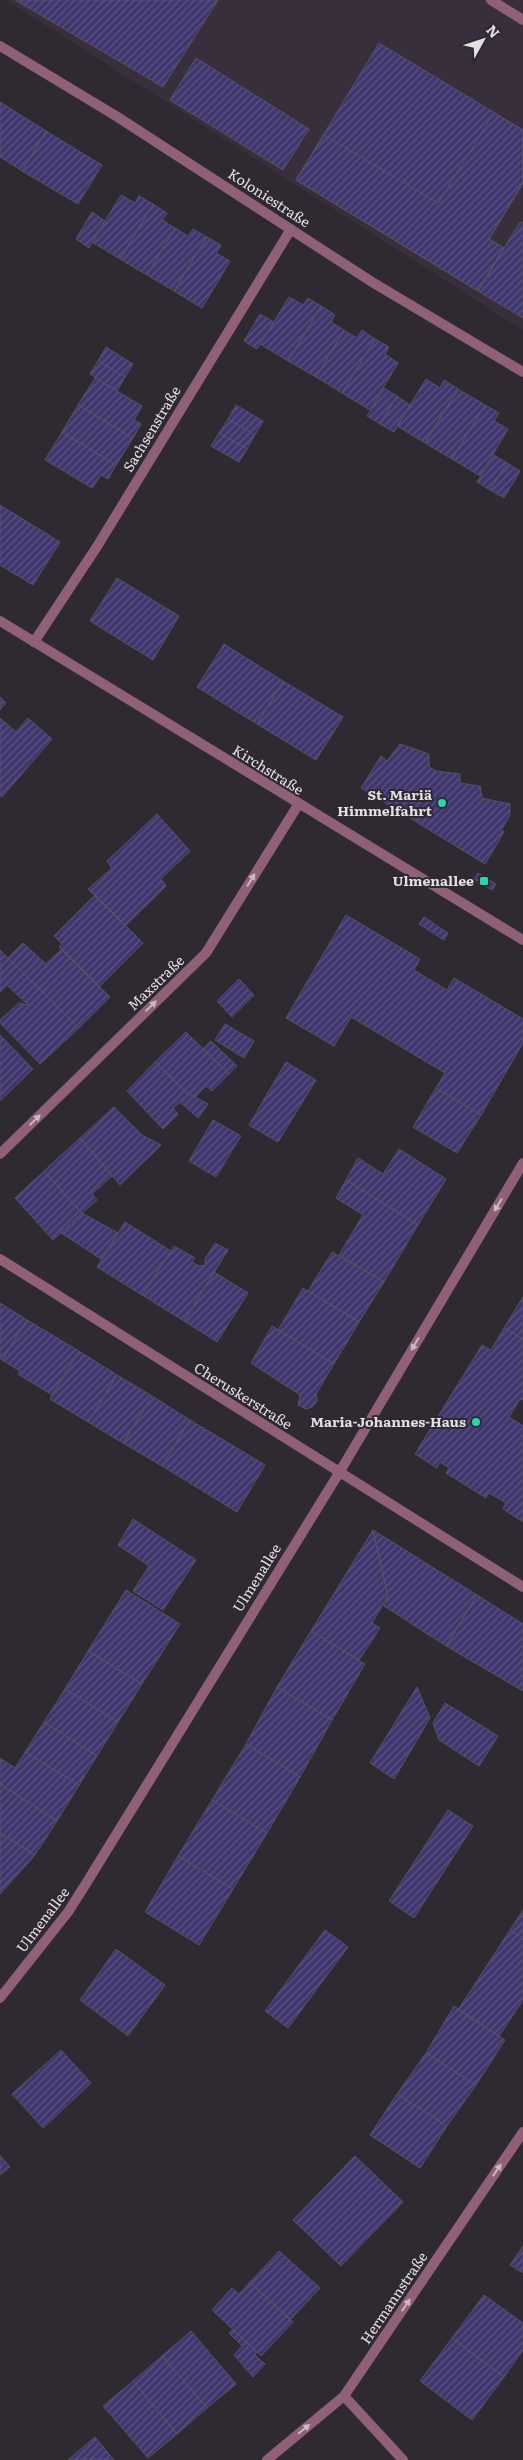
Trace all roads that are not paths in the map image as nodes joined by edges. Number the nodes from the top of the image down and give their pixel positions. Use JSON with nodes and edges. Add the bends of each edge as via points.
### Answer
{"nodes":[{"id":1,"x":491,"y":0,"type":"edge"},
{"id":2,"x":523,"y":20,"type":"edge"},
{"id":3,"x":0,"y":46,"type":"edge"},
{"id":4,"x":291,"y":229,"type":"junction"},
{"id":5,"x":523,"y":372,"type":"edge"},
{"id":6,"x":0,"y":621,"type":"edge"},
{"id":7,"x":34,"y":642,"type":"junction"},
{"id":8,"x":298,"y":805,"type":"junction"},
{"id":9,"x":523,"y":940,"type":"edge"},
{"id":10,"x":0,"y":1154,"type":"edge"},
{"id":11,"x":523,"y":1163,"type":"edge"},
{"id":12,"x":0,"y":1259,"type":"edge"},
{"id":13,"x":339,"y":1473,"type":"junction"},
{"id":14,"x":523,"y":1587,"type":"edge"},
{"id":15,"x":0,"y":1998,"type":"edge"},
{"id":16,"x":523,"y":2132,"type":"edge"},
{"id":17,"x":344,"y":2396,"type":"junction"},
{"id":18,"x":267,"y":2460,"type":"edge"},
{"id":19,"x":403,"y":2460,"type":"edge"}],
"edges":[{"from":1,"to":2,"type":"street"},
{"from":3,"to":4,"type":"street","name":"Koloniestraße"},
{"from":4,"to":5,"type":"street","name":"Koloniestraße","via":[[372,282]]},
{"from":4,"to":7,"type":"street","name":"Sachsenstraße","via":[[98,545]]},
{"from":6,"to":7,"type":"street","name":"Kirchstraße"},
{"from":7,"to":8,"type":"street","name":"Kirchstraße"},
{"from":8,"to":9,"type":"street","name":"Kirchstraße"},
{"from":10,"to":8,"type":"street","name":"Maxstraße","one_way":true,"via":[[206,953]]},
{"from":11,"to":13,"type":"street","name":"Ulmenallee","one_way":true},
{"from":12,"to":13,"type":"street","name":"Cheruskerstraße"},
{"from":13,"to":14,"type":"street","name":"Cheruskerstraße"},
{"from":13,"to":15,"type":"street","name":"Ulmenallee","via":[[68,1912]]},
{"from":17,"to":16,"type":"street","name":"Hermannstraße","one_way":true},
{"from":18,"to":17,"type":"street","name":"Hermannstraße","one_way":true},
{"from":17,"to":19,"type":"street"}]}
